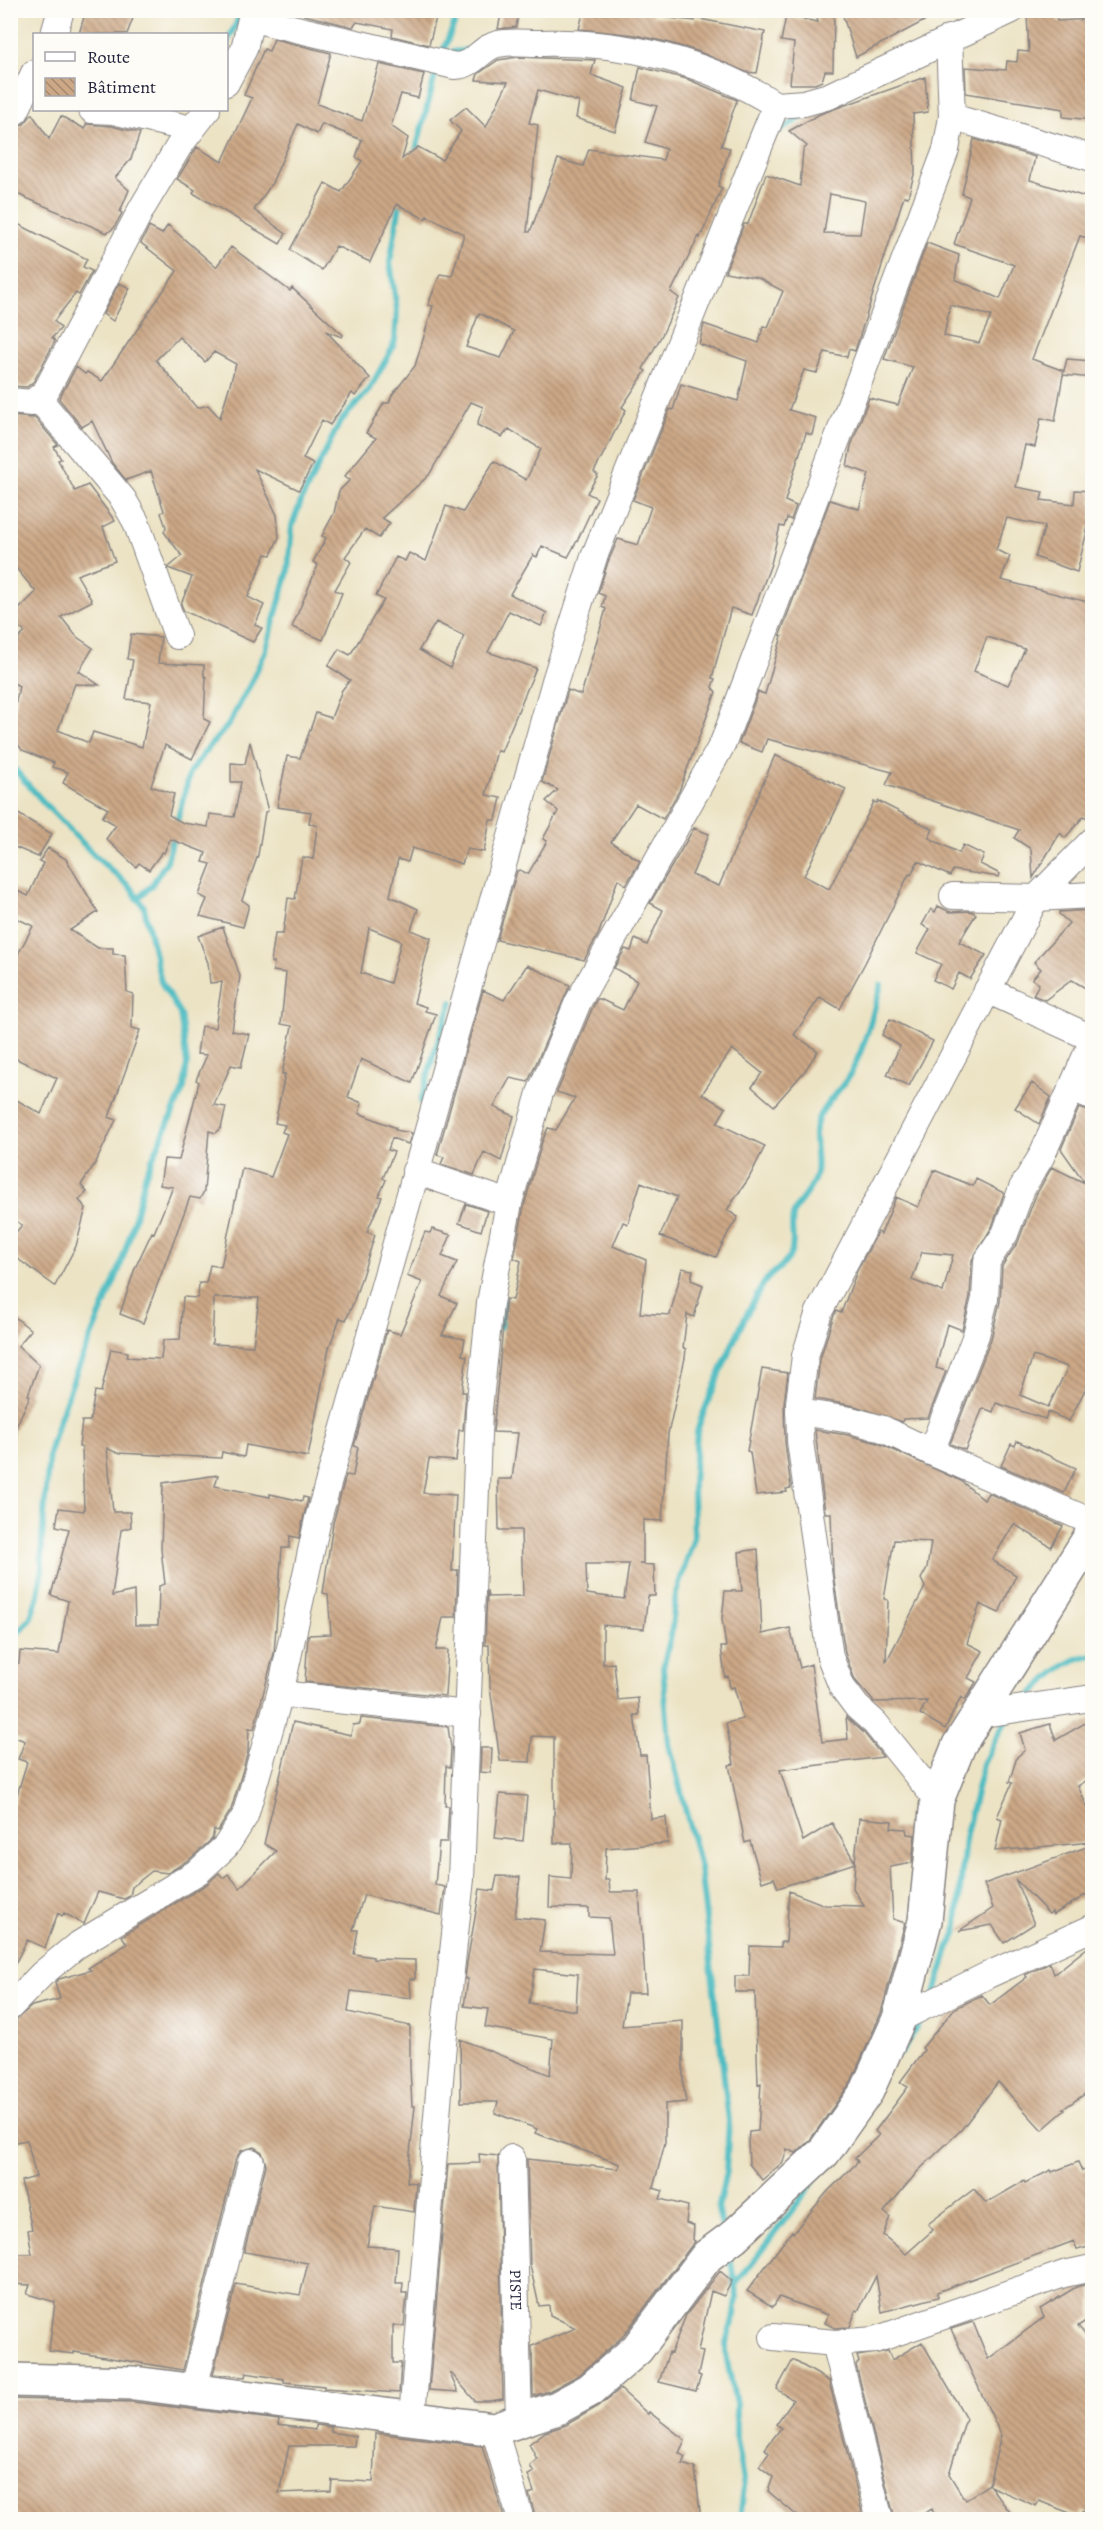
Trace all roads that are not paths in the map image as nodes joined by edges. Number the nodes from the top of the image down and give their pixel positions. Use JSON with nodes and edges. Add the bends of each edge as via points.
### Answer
{"nodes":[{"id":1,"x":61,"y":10,"type":"edge"},
{"id":2,"x":1012,"y":10,"type":"edge"},
{"id":3,"x":253,"y":14,"type":"edge"},
{"id":4,"x":54,"y":33,"type":"edge"},
{"id":5,"x":949,"y":38,"type":"junction"},
{"id":6,"x":33,"y":76,"type":"edge"},
{"id":7,"x":228,"y":79,"type":"edge"},
{"id":8,"x":776,"y":105,"type":"junction"},
{"id":9,"x":22,"y":111,"type":"edge"},
{"id":10,"x":113,"y":111,"type":"edge"},
{"id":11,"x":952,"y":117,"type":"junction"},
{"id":12,"x":199,"y":119,"type":"edge"},
{"id":13,"x":1092,"y":158,"type":"edge"},
{"id":14,"x":39,"y":399,"type":"junction"},
{"id":15,"x":10,"y":401,"type":"edge"},
{"id":16,"x":177,"y":636,"type":"dead end"},
{"id":17,"x":1092,"y":841,"type":"edge"},
{"id":18,"x":1092,"y":895,"type":"edge"},
{"id":19,"x":952,"y":896,"type":"dead end"},
{"id":20,"x":1036,"y":898,"type":"junction"},
{"id":21,"x":987,"y":990,"type":"junction"},
{"id":22,"x":1092,"y":1042,"type":"edge"},
{"id":23,"x":1082,"y":1093,"type":"edge"},
{"id":24,"x":415,"y":1172,"type":"junction"},
{"id":25,"x":509,"y":1203,"type":"junction"},
{"id":26,"x":799,"y":1412,"type":"junction"},
{"id":27,"x":931,"y":1452,"type":"junction"},
{"id":28,"x":1092,"y":1522,"type":"edge"},
{"id":29,"x":1092,"y":1534,"type":"edge"},
{"id":30,"x":280,"y":1694,"type":"junction"},
{"id":31,"x":1092,"y":1698,"type":"edge"},
{"id":32,"x":468,"y":1714,"type":"junction"},
{"id":33,"x":976,"y":1715,"type":"junction"},
{"id":34,"x":937,"y":1800,"type":"junction"},
{"id":35,"x":1092,"y":1928,"type":"edge"},
{"id":36,"x":10,"y":2007,"type":"edge"},
{"id":37,"x":899,"y":2019,"type":"junction"},
{"id":38,"x":512,"y":2158,"type":"dead end"},
{"id":39,"x":250,"y":2162,"type":"dead end"},
{"id":40,"x":1092,"y":2268,"type":"edge"},
{"id":41,"x":773,"y":2337,"type":"dead end"},
{"id":42,"x":835,"y":2343,"type":"junction"},
{"id":43,"x":10,"y":2380,"type":"edge"},
{"id":44,"x":194,"y":2392,"type":"junction"},
{"id":45,"x":412,"y":2418,"type":"junction"},
{"id":46,"x":506,"y":2425,"type":"junction"},
{"id":47,"x":521,"y":2520,"type":"edge"},
{"id":48,"x":880,"y":2520,"type":"edge"}],
"edges":[{"from":1,"to":4,"type":"street"},
{"from":2,"to":5,"type":"street"},
{"from":3,"to":7,"type":"street","via":[[244,49]]},
{"from":3,"to":8,"type":"street","via":[[455,66],[465,65],[498,44],[573,42],[610,46],[701,67]]},
{"from":5,"to":8,"type":"street","via":[[829,96]]},
{"from":5,"to":11,"type":"street"},
{"from":6,"to":9,"type":"street"},
{"from":8,"to":24,"type":"street","via":[[594,557]]},
{"from":10,"to":12,"type":"street"},
{"from":11,"to":13,"type":"street"},
{"from":11,"to":25,"type":"street","via":[[946,150],[723,743],[578,1002],[540,1093]]},
{"from":12,"to":14,"type":"street","via":[[142,208]]},
{"from":14,"to":15,"type":"street","via":[[32,403]]},
{"from":14,"to":16,"type":"street","via":[[123,499],[136,522]]},
{"from":17,"to":20,"type":"street"},
{"from":18,"to":20,"type":"street"},
{"from":19,"to":20,"type":"street"},
{"from":20,"to":21,"type":"street"},
{"from":21,"to":22,"type":"street","via":[[1087,1036]]},
{"from":21,"to":26,"type":"street","via":[[819,1312],[805,1356]]},
{"from":22,"to":23,"type":"street"},
{"from":23,"to":27,"type":"street","via":[[1022,1188],[1005,1234],[987,1261],[985,1299],[976,1335]]},
{"from":24,"to":25,"type":"street"},
{"from":24,"to":30,"type":"street","via":[[318,1519]]},
{"from":25,"to":32,"type":"street","via":[[490,1303],[479,1410]]},
{"from":26,"to":27,"type":"street","via":[[883,1429]]},
{"from":26,"to":34,"type":"street","via":[[830,1657],[842,1687]]},
{"from":27,"to":28,"type":"street"},
{"from":29,"to":33,"type":"main road"},
{"from":30,"to":32,"type":"street"},
{"from":30,"to":36,"type":"street","via":[[245,1816],[226,1846],[199,1871],[76,1946]]},
{"from":31,"to":33,"type":"street"},
{"from":32,"to":45,"type":"street","via":[[461,1879]]},
{"from":33,"to":34,"type":"main road","via":[[958,1745]]},
{"from":34,"to":37,"type":"main road","via":[[925,1921]]},
{"from":35,"to":37,"type":"street"},
{"from":37,"to":46,"type":"main road","via":[[867,2091],[824,2152],[707,2256],[637,2349],[590,2390],[557,2408]]},
{"from":38,"to":46,"type":"street","name":"PISTE"},
{"from":39,"to":44,"type":"street"},
{"from":40,"to":42,"type":"street","via":[[1064,2274],[875,2340]]},
{"from":41,"to":42,"type":"street"},
{"from":42,"to":48,"type":"street"},
{"from":43,"to":44,"type":"main road","via":[[134,2383]]},
{"from":44,"to":45,"type":"main road"},
{"from":45,"to":46,"type":"main road"},
{"from":46,"to":47,"type":"street","name":"PISTE"}]}
